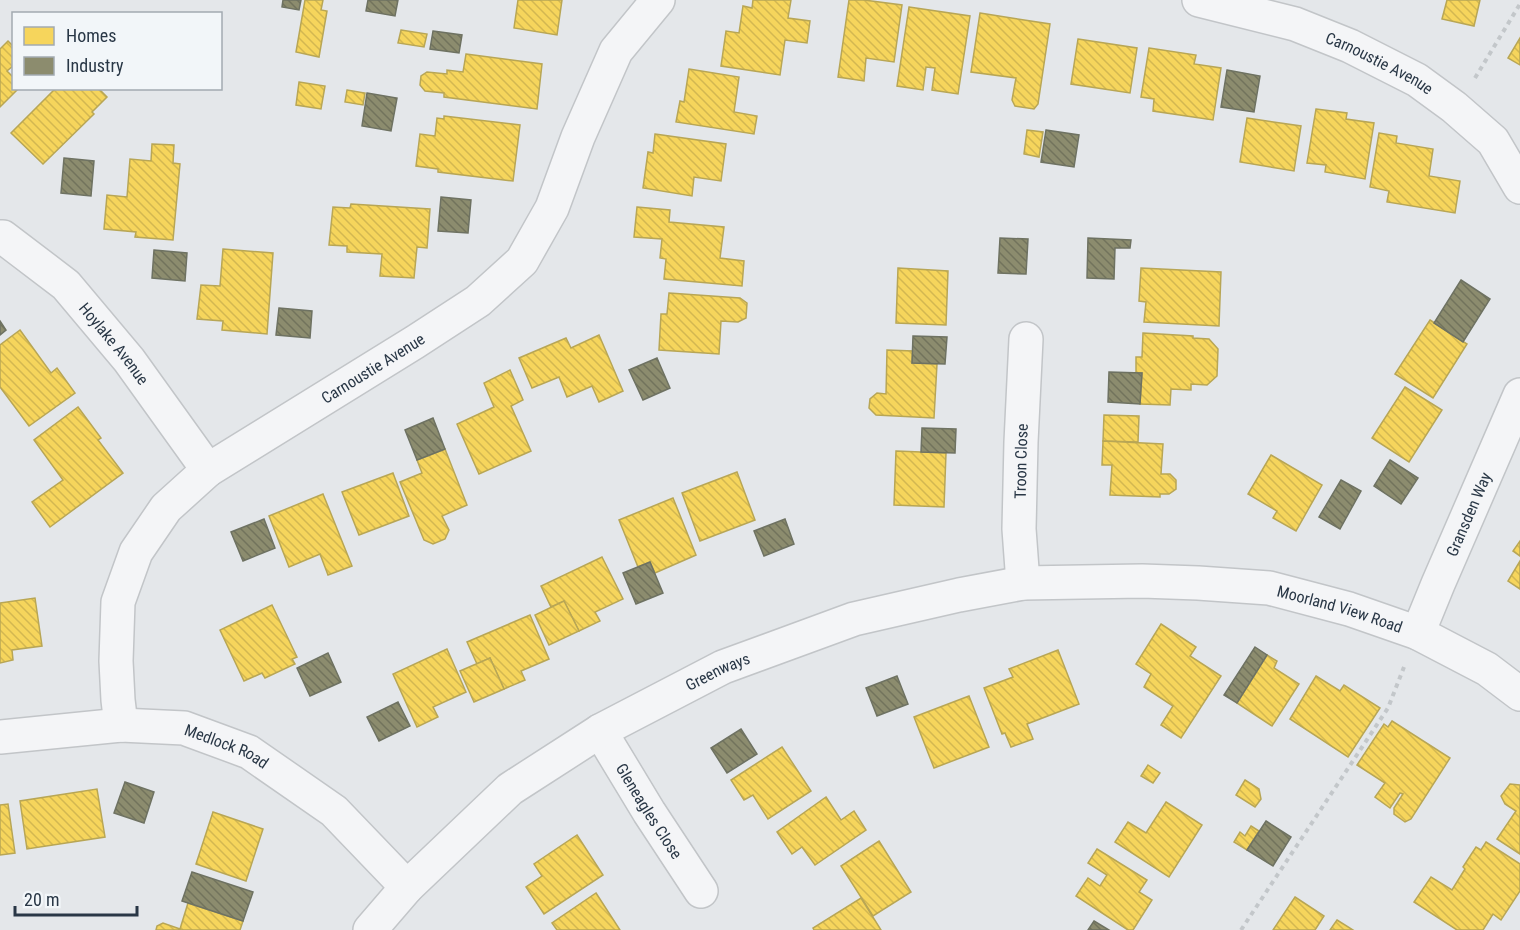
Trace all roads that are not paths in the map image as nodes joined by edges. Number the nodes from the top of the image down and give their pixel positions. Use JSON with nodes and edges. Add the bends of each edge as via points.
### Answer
{"nodes":[{"id":1,"x":658,"y":0,"type":"edge"},
{"id":2,"x":1199,"y":0,"type":"edge"},
{"id":3,"x":1520,"y":187,"type":"edge"},
{"id":4,"x":0,"y":237,"type":"edge"},
{"id":5,"x":1026,"y":339,"type":"dead end"},
{"id":6,"x":1520,"y":395,"type":"edge"},
{"id":7,"x":208,"y":470,"type":"junction"},
{"id":8,"x":1142,"y":581,"type":"joint"},
{"id":9,"x":1023,"y":583,"type":"junction"},
{"id":10,"x":1418,"y":633,"type":"junction"},
{"id":11,"x":1520,"y":694,"type":"edge"},
{"id":12,"x":122,"y":725,"type":"junction"},
{"id":13,"x":600,"y":731,"type":"junction"},
{"id":14,"x":0,"y":737,"type":"edge"},
{"id":15,"x":407,"y":887,"type":"junction"},
{"id":16,"x":701,"y":891,"type":"dead end"},
{"id":17,"x":370,"y":930,"type":"edge"}],
"edges":[{"from":1,"to":7,"type":"street","name":"Carnoustie Avenue","via":[[616,51],[552,208],[522,261],[469,307]]},
{"from":2,"to":3,"type":"street","name":"Carnoustie Avenue","via":[[1296,24],[1417,80],[1493,141]]},
{"from":4,"to":7,"type":"street","name":"Hoylake Avenue","via":[[66,285],[129,360]]},
{"from":5,"to":9,"type":"street","name":"Troon Close","via":[[1019,529]]},
{"from":6,"to":10,"type":"street","name":"Gransden Way"},
{"from":7,"to":12,"type":"street","name":"Carnoustie Avenue","via":[[166,508],[136,552],[118,602],[116,661]]},
{"from":8,"to":9,"type":"street","name":"Greenways"},
{"from":8,"to":10,"type":"street","name":"Moorland View Road","via":[[1269,588],[1349,609]]},
{"from":9,"to":13,"type":"street","name":"Greenways","via":[[854,619],[723,667]]},
{"from":10,"to":11,"type":"street","name":"Moorland View Road","via":[[1487,669]]},
{"from":12,"to":14,"type":"street","name":"Medlock Road"},
{"from":12,"to":15,"type":"street","name":"Medlock Road","via":[[184,728],[249,752],[334,811]]},
{"from":13,"to":15,"type":"street","name":"Greenways","via":[[510,789]]},
{"from":13,"to":16,"type":"street","name":"Gleneagles Close"},
{"from":15,"to":17,"type":"street","name":"Greenways"}]}
